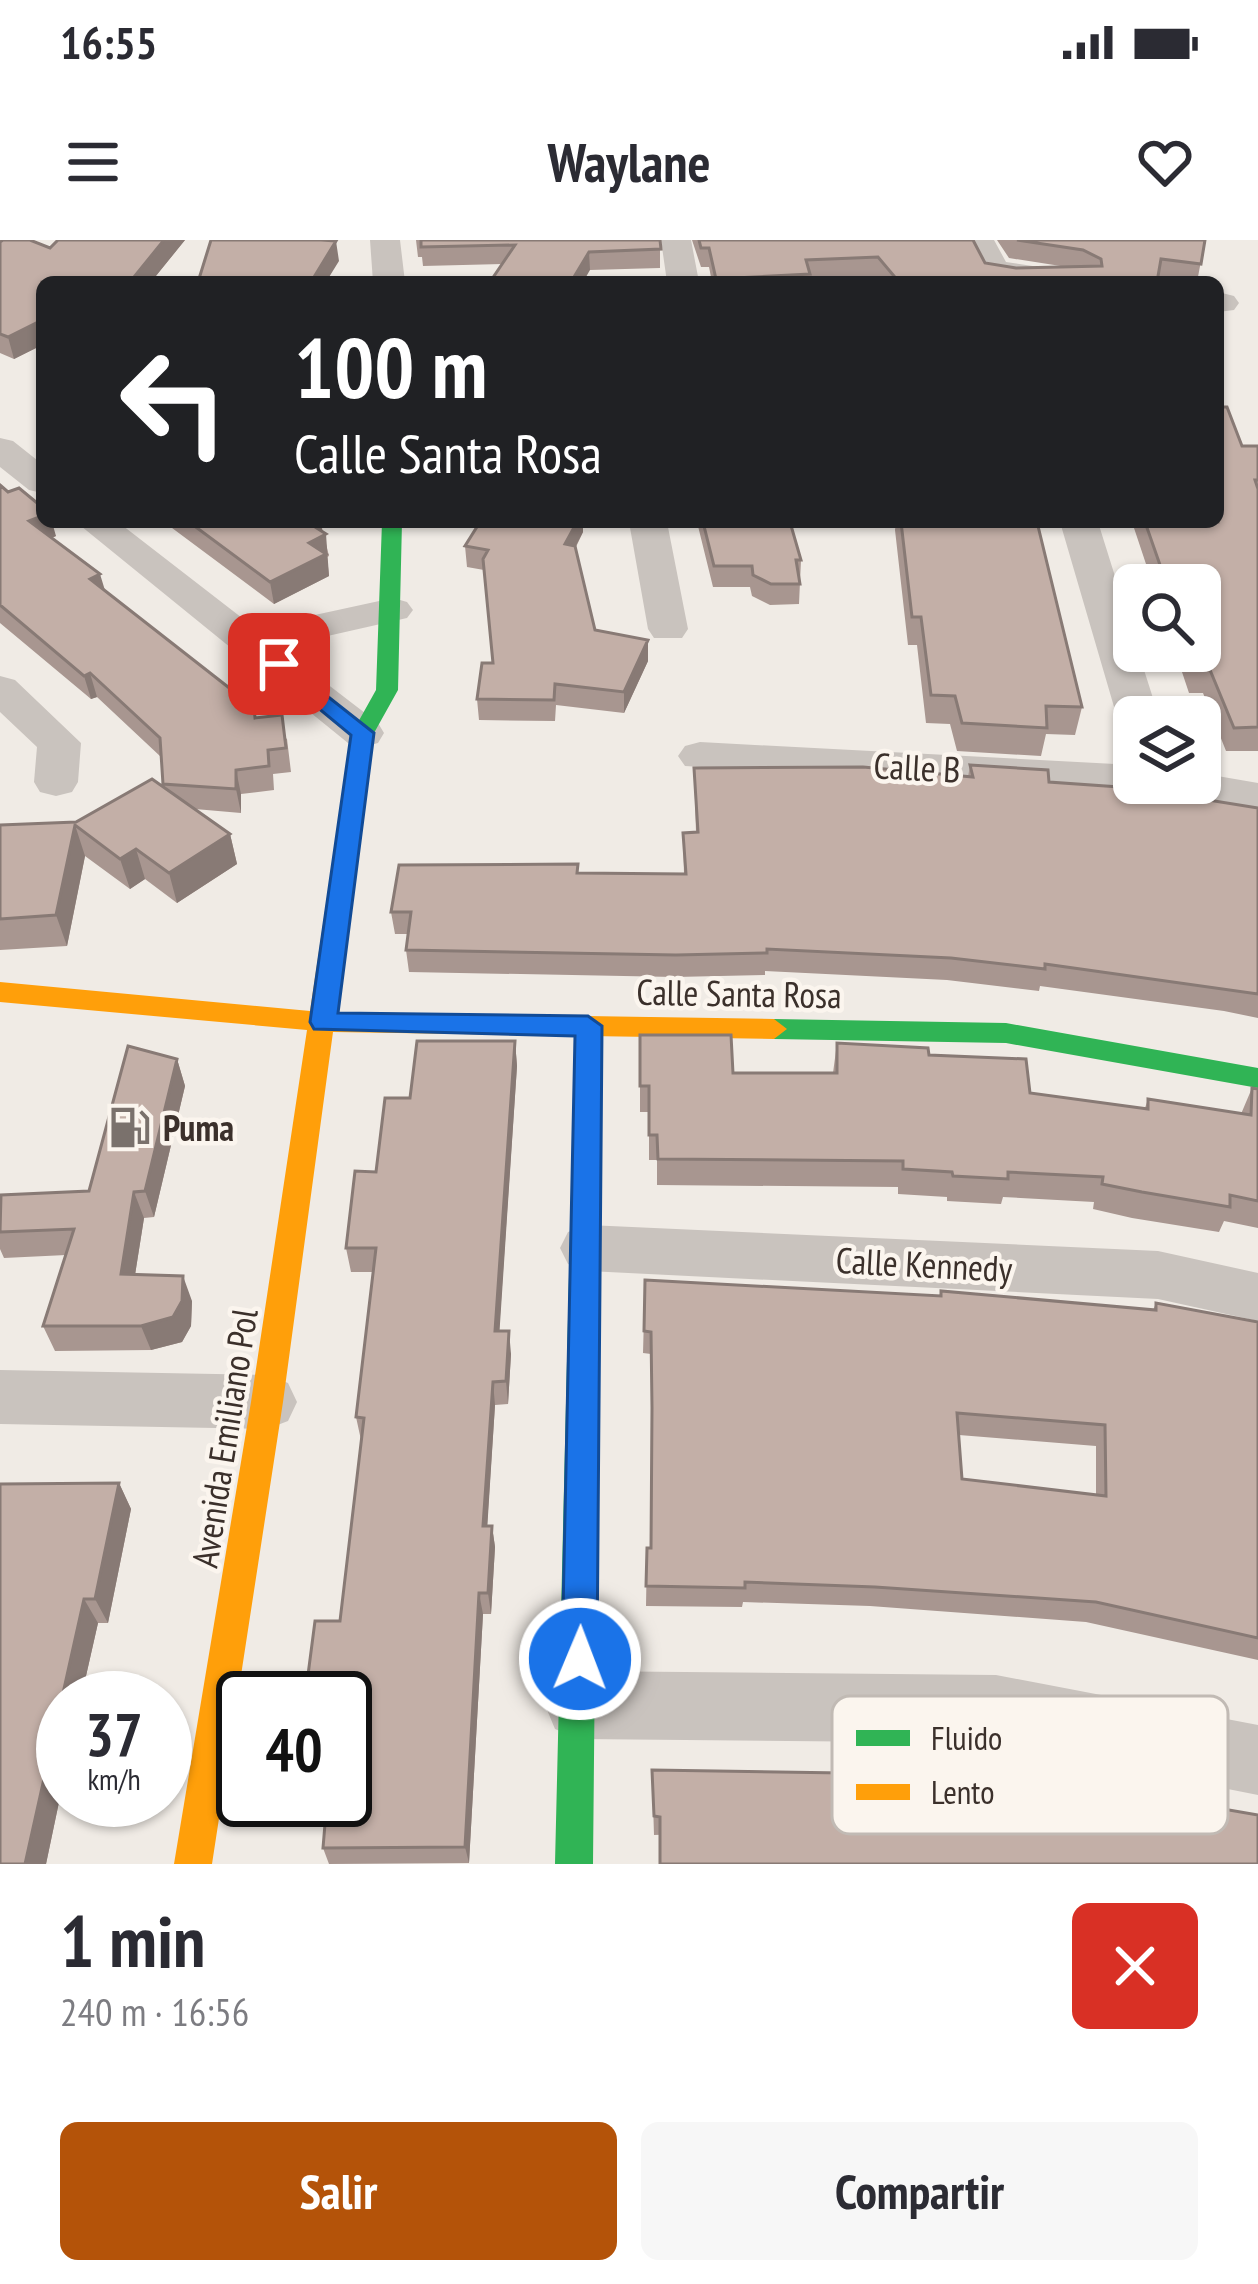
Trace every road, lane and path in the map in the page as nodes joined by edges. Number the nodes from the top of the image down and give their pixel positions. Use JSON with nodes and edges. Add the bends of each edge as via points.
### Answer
{"nodes":[{"id":1,"x":386,"y":240,"type":"edge"},
{"id":2,"x":676,"y":240,"type":"edge"},
{"id":3,"x":979,"y":240,"type":"edge"},
{"id":4,"x":389,"y":276,"type":"edge"},
{"id":5,"x":682,"y":276,"type":"edge"},
{"id":6,"x":1036,"y":276,"type":"edge"},
{"id":7,"x":0,"y":449,"type":"edge"},
{"id":8,"x":36,"y":477,"type":"edge"},
{"id":9,"x":103,"y":528,"type":"edge"},
{"id":10,"x":392,"y":528,"type":"edge"},
{"id":11,"x":649,"y":528,"type":"edge"},
{"id":12,"x":1081,"y":528,"type":"edge"},
{"id":13,"x":393,"y":610,"type":"junction"},
{"id":14,"x":668,"y":629,"type":"dead end"},
{"id":15,"x":250,"y":641,"type":"junction"},
{"id":16,"x":0,"y":688,"type":"edge"},
{"id":17,"x":1132,"y":696,"type":"edge"},
{"id":18,"x":363,"y":733,"type":"junction"},
{"id":19,"x":700,"y":756,"type":"dead end"},
{"id":20,"x":1113,"y":778,"type":"edge"},
{"id":21,"x":56,"y":782,"type":"dead end"},
{"id":22,"x":1221,"y":791,"type":"edge"},
{"id":23,"x":1258,"y":798,"type":"edge"},
{"id":24,"x":0,"y":992,"type":"edge"},
{"id":25,"x":324,"y":1022,"type":"junction"},
{"id":26,"x":588,"y":1026,"type":"junction"},
{"id":27,"x":1258,"y":1078,"type":"edge"},
{"id":28,"x":588,"y":1248,"type":"junction"},
{"id":29,"x":1258,"y":1297,"type":"edge"},
{"id":30,"x":0,"y":1397,"type":"edge"},
{"id":31,"x":267,"y":1402,"type":"junction"},
{"id":32,"x":579,"y":1705,"type":"junction"},
{"id":33,"x":832,"y":1707,"type":"edge"},
{"id":34,"x":1228,"y":1754,"type":"edge"},
{"id":35,"x":1258,"y":1760,"type":"edge"},
{"id":36,"x":193,"y":1864,"type":"edge"},
{"id":37,"x":574,"y":1864,"type":"edge"}],
"edges":[{"from":1,"to":4,"type":"street"},
{"from":2,"to":5,"type":"street"},
{"from":3,"to":6,"type":"street","via":[[994,270]]},
{"from":7,"to":8,"type":"street"},
{"from":9,"to":15,"type":"street"},
{"from":10,"to":13,"type":"street","name":"Avenida Emiliano Pol"},
{"from":11,"to":14,"type":"street"},
{"from":12,"to":17,"type":"street"},
{"from":13,"to":15,"type":"street"},
{"from":13,"to":18,"type":"street","name":"Avenida Emiliano Pol","via":[[387,690]]},
{"from":15,"to":18,"type":"street"},
{"from":16,"to":21,"type":"street","via":[[58,743]]},
{"from":18,"to":25,"type":"street","name":"Avenida Emiliano Pol"},
{"from":19,"to":20,"type":"street","name":"Calle B"},
{"from":22,"to":23,"type":"street"},
{"from":24,"to":25,"type":"street","name":"Calle Santa Rosa"},
{"from":25,"to":26,"type":"street","name":"Calle Santa Rosa"},
{"from":25,"to":31,"type":"street","name":"Avenida Emiliano Pol"},
{"from":26,"to":27,"type":"street","name":"Calle Santa Rosa","via":[[1006,1033]]},
{"from":26,"to":28,"type":"street"},
{"from":28,"to":29,"type":"street","name":"Calle Kennedy","via":[[1158,1275]]},
{"from":28,"to":32,"type":"street"},
{"from":30,"to":31,"type":"street"},
{"from":31,"to":36,"type":"street","name":"Avenida Emiliano Pol"},
{"from":32,"to":33,"type":"street"},
{"from":32,"to":37,"type":"street"},
{"from":34,"to":35,"type":"street"}]}
